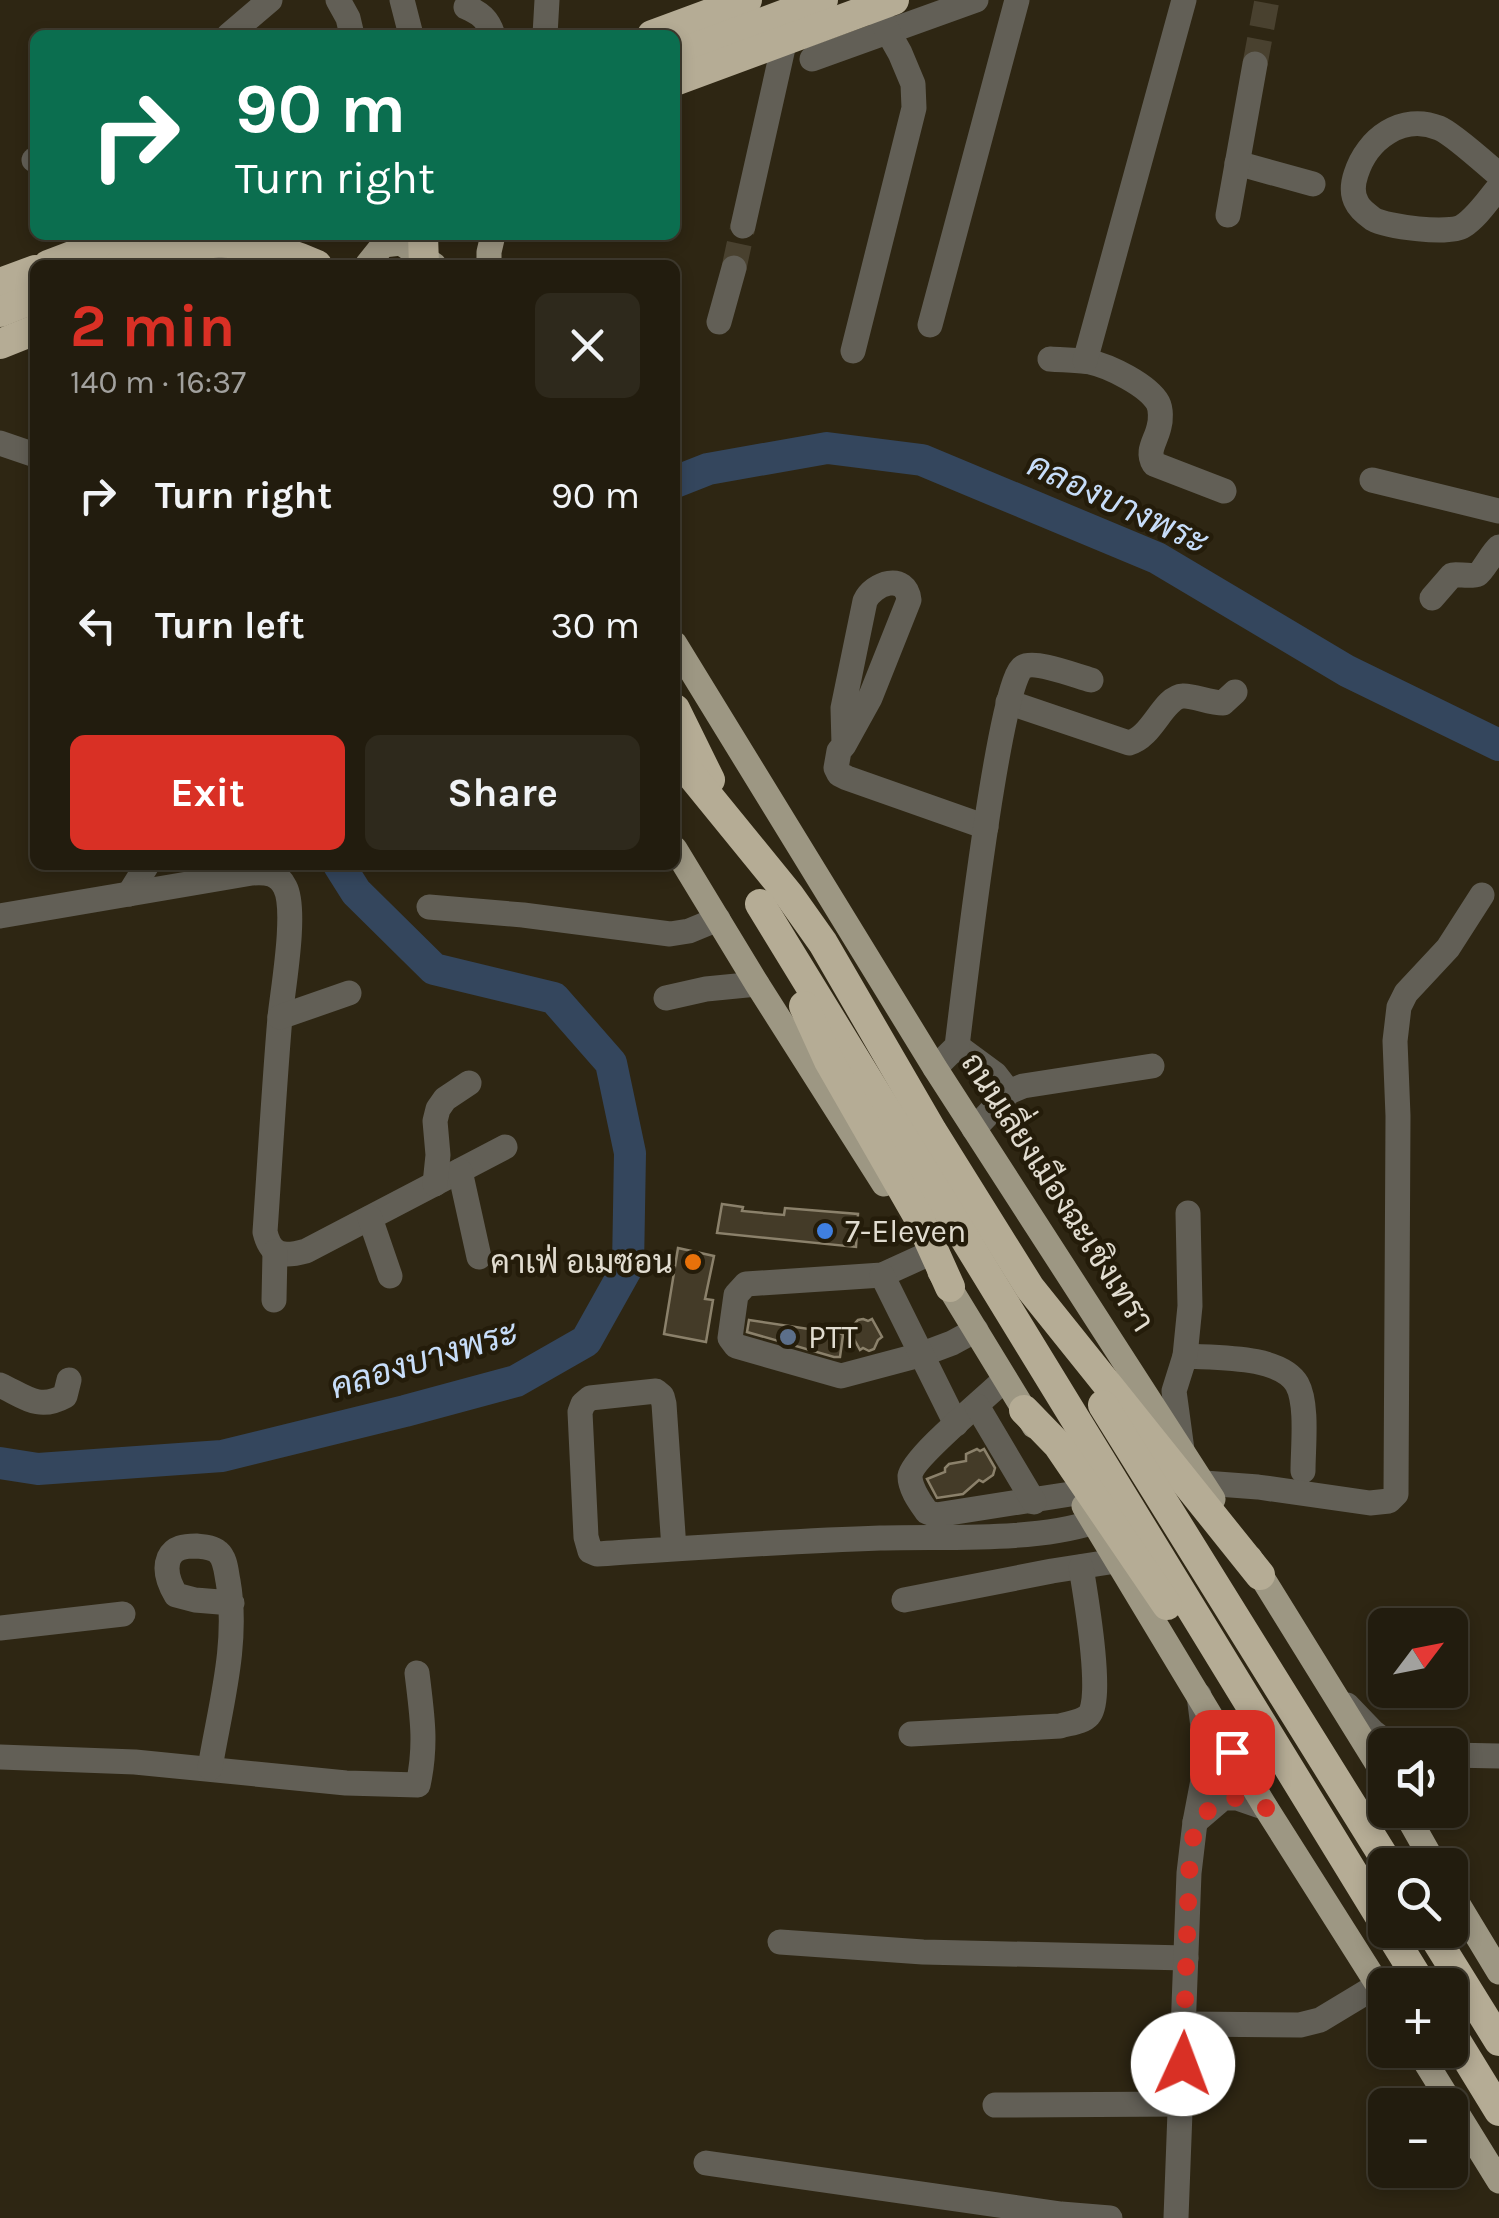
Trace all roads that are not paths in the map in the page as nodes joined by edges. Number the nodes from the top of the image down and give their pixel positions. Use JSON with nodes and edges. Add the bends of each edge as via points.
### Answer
{"nodes":[{"id":1,"x":270,"y":0,"type":"edge"},
{"id":2,"x":338,"y":0,"type":"edge"},
{"id":3,"x":402,"y":0,"type":"edge"},
{"id":4,"x":547,"y":0,"type":"edge"},
{"id":5,"x":746,"y":0,"type":"edge"},
{"id":6,"x":823,"y":0,"type":"edge"},
{"id":7,"x":976,"y":0,"type":"edge"},
{"id":8,"x":1017,"y":0,"type":"edge"},
{"id":9,"x":1184,"y":0,"type":"edge"},
{"id":10,"x":466,"y":7,"type":"dead end"},
{"id":11,"x":886,"y":13,"type":"edge"},
{"id":12,"x":235,"y":30,"type":"edge"},
{"id":13,"x":351,"y":30,"type":"edge"},
{"id":14,"x":410,"y":30,"type":"edge"},
{"id":15,"x":490,"y":30,"type":"edge"},
{"id":16,"x":545,"y":30,"type":"edge"},
{"id":17,"x":665,"y":30,"type":"edge"},
{"id":18,"x":786,"y":39,"type":"junction"},
{"id":19,"x":680,"y":53,"type":"edge"},
{"id":20,"x":812,"y":59,"type":"dead end"},
{"id":21,"x":1255,"y":64,"type":"tunnel mouth"},
{"id":22,"x":680,"y":79,"type":"edge"},
{"id":23,"x":1238,"y":163,"type":"junction"},
{"id":24,"x":1499,"y":175,"type":"edge"},
{"id":25,"x":1313,"y":184,"type":"dead end"},
{"id":26,"x":1499,"y":187,"type":"edge"},
{"id":27,"x":1228,"y":215,"type":"dead end"},
{"id":28,"x":743,"y":226,"type":"tunnel mouth"},
{"id":29,"x":113,"y":240,"type":"edge"},
{"id":30,"x":264,"y":240,"type":"edge"},
{"id":31,"x":61,"y":260,"type":"edge"},
{"id":32,"x":133,"y":260,"type":"edge"},
{"id":33,"x":216,"y":260,"type":"edge"},
{"id":34,"x":305,"y":260,"type":"edge"},
{"id":35,"x":372,"y":260,"type":"edge"},
{"id":36,"x":426,"y":260,"type":"edge"},
{"id":37,"x":734,"y":268,"type":"tunnel mouth"},
{"id":38,"x":30,"y":272,"type":"edge"},
{"id":39,"x":0,"y":284,"type":"edge"},
{"id":40,"x":30,"y":300,"type":"edge"},
{"id":41,"x":0,"y":312,"type":"edge"},
{"id":42,"x":719,"y":322,"type":"dead end"},
{"id":43,"x":930,"y":325,"type":"dead end"},
{"id":44,"x":30,"y":332,"type":"edge"},
{"id":45,"x":0,"y":344,"type":"edge"},
{"id":46,"x":853,"y":352,"type":"dead end"},
{"id":47,"x":1050,"y":359,"type":"dead end"},
{"id":48,"x":1084,"y":361,"type":"junction"},
{"id":49,"x":0,"y":442,"type":"edge"},
{"id":50,"x":30,"y":453,"type":"edge"},
{"id":51,"x":1372,"y":480,"type":"dead end"},
{"id":52,"x":1224,"y":491,"type":"dead end"},
{"id":53,"x":1496,"y":506,"type":"edge"},
{"id":54,"x":1499,"y":546,"type":"edge"},
{"id":55,"x":1432,"y":598,"type":"dead end"},
{"id":56,"x":680,"y":652,"type":"edge"},
{"id":57,"x":1090,"y":680,"type":"dead end"},
{"id":58,"x":1235,"y":692,"type":"dead end"},
{"id":59,"x":1008,"y":702,"type":"junction"},
{"id":60,"x":680,"y":719,"type":"edge"},
{"id":61,"x":844,"y":745,"type":"junction"},
{"id":62,"x":680,"y":762,"type":"edge"},
{"id":63,"x":986,"y":827,"type":"junction"},
{"id":64,"x":680,"y":857,"type":"edge"},
{"id":65,"x":144,"y":870,"type":"edge"},
{"id":66,"x":129,"y":894,"type":"junction"},
{"id":67,"x":1482,"y":896,"type":"dead end"},
{"id":68,"x":760,"y":904,"type":"junction"},
{"id":69,"x":429,"y":906,"type":"dead end"},
{"id":70,"x":0,"y":916,"type":"edge"},
{"id":71,"x":718,"y":919,"type":"junction"},
{"id":72,"x":756,"y":984,"type":"junction"},
{"id":73,"x":349,"y":994,"type":"dead end"},
{"id":74,"x":666,"y":998,"type":"dead end"},
{"id":75,"x":280,"y":1017,"type":"junction"},
{"id":76,"x":957,"y":1046,"type":"junction"},
{"id":77,"x":1152,"y":1066,"type":"dead end"},
{"id":78,"x":935,"y":1068,"type":"junction"},
{"id":79,"x":469,"y":1083,"type":"dead end"},
{"id":80,"x":1008,"y":1092,"type":"junction"},
{"id":81,"x":974,"y":1129,"type":"junction"},
{"id":82,"x":506,"y":1147,"type":"dead end"},
{"id":83,"x":460,"y":1171,"type":"junction"},
{"id":84,"x":435,"y":1184,"type":"junction"},
{"id":85,"x":1188,"y":1212,"type":"dead end"},
{"id":86,"x":370,"y":1218,"type":"junction"},
{"id":87,"x":276,"y":1252,"type":"junction"},
{"id":88,"x":928,"y":1254,"type":"junction"},
{"id":89,"x":479,"y":1257,"type":"dead end"},
{"id":90,"x":882,"y":1275,"type":"junction"},
{"id":91,"x":390,"y":1276,"type":"dead end"},
{"id":92,"x":950,"y":1288,"type":"junction"},
{"id":93,"x":1030,"y":1288,"type":"junction"},
{"id":94,"x":274,"y":1300,"type":"dead end"},
{"id":95,"x":976,"y":1330,"type":"junction"},
{"id":96,"x":920,"y":1355,"type":"junction"},
{"id":97,"x":1185,"y":1356,"type":"junction"},
{"id":98,"x":1005,"y":1379,"type":"junction"},
{"id":99,"x":69,"y":1380,"type":"dead end"},
{"id":100,"x":0,"y":1385,"type":"edge"},
{"id":101,"x":977,"y":1406,"type":"junction"},
{"id":102,"x":1024,"y":1410,"type":"junction"},
{"id":103,"x":956,"y":1424,"type":"junction"},
{"id":104,"x":1182,"y":1450,"type":"junction"},
{"id":105,"x":1303,"y":1470,"type":"dead end"},
{"id":106,"x":1204,"y":1483,"type":"junction"},
{"id":107,"x":1077,"y":1493,"type":"junction"},
{"id":108,"x":1034,"y":1502,"type":"junction"},
{"id":109,"x":1094,"y":1522,"type":"junction"},
{"id":110,"x":674,"y":1549,"type":"junction"},
{"id":111,"x":1116,"y":1561,"type":"junction"},
{"id":112,"x":1081,"y":1567,"type":"junction"},
{"id":113,"x":1260,"y":1575,"type":"junction"},
{"id":114,"x":904,"y":1600,"type":"dead end"},
{"id":115,"x":232,"y":1603,"type":"dead end"},
{"id":116,"x":123,"y":1614,"type":"dead end"},
{"id":117,"x":0,"y":1628,"type":"edge"},
{"id":118,"x":1297,"y":1637,"type":"junction"},
{"id":119,"x":417,"y":1673,"type":"dead end"},
{"id":120,"x":1199,"y":1695,"type":"junction"},
{"id":121,"x":1371,"y":1728,"type":"edge"},
{"id":122,"x":910,"y":1734,"type":"dead end"},
{"id":123,"x":1368,"y":1749,"type":"edge"},
{"id":124,"x":1468,"y":1755,"type":"edge"},
{"id":125,"x":1499,"y":1756,"type":"edge"},
{"id":126,"x":0,"y":1757,"type":"edge"},
{"id":127,"x":210,"y":1768,"type":"junction"},
{"id":128,"x":1266,"y":1808,"type":"junction"},
{"id":129,"x":1195,"y":1822,"type":"junction"},
{"id":130,"x":1378,"y":1848,"type":"edge"},
{"id":131,"x":1368,"y":1897,"type":"edge"},
{"id":132,"x":1368,"y":1900,"type":"edge"},
{"id":133,"x":1468,"y":1920,"type":"edge"},
{"id":134,"x":780,"y":1942,"type":"dead end"},
{"id":135,"x":1441,"y":1948,"type":"edge"},
{"id":136,"x":1186,"y":1958,"type":"junction"},
{"id":137,"x":1368,"y":1969,"type":"edge"},
{"id":138,"x":1499,"y":1972,"type":"edge"},
{"id":139,"x":1368,"y":1996,"type":"edge"},
{"id":140,"x":1184,"y":2024,"type":"junction"},
{"id":141,"x":1499,"y":2041,"type":"edge"},
{"id":142,"x":1468,"y":2060,"type":"edge"},
{"id":143,"x":1429,"y":2068,"type":"edge"},
{"id":144,"x":1181,"y":2104,"type":"junction"},
{"id":145,"x":995,"y":2105,"type":"dead end"},
{"id":146,"x":1499,"y":2111,"type":"edge"},
{"id":147,"x":706,"y":2163,"type":"dead end"},
{"id":148,"x":1499,"y":2181,"type":"edge"},
{"id":149,"x":1110,"y":2218,"type":"edge"},
{"id":150,"x":1176,"y":2218,"type":"edge"}],
"edges":[{"from":1,"to":12,"type":"street"},
{"from":2,"to":13,"type":"street"},
{"from":3,"to":14,"type":"street"},
{"from":4,"to":16,"type":"street"},
{"from":5,"to":17,"type":"highway"},
{"from":6,"to":19,"type":"highway"},
{"from":7,"to":11,"type":"street"},
{"from":8,"to":43,"type":"street"},
{"from":9,"to":48,"type":"street"},
{"from":10,"to":15,"type":"street","via":[[480,13]]},
{"from":11,"to":18,"type":"highway"},
{"from":11,"to":20,"type":"street"},
{"from":11,"to":46,"type":"street","via":[[913,84],[914,108]]},
{"from":18,"to":22,"type":"highway"},
{"from":18,"to":28,"type":"street"},
{"from":21,"to":23,"type":"street"},
{"from":23,"to":25,"type":"street"},
{"from":23,"to":27,"type":"street"},
{"from":24,"to":26,"type":"street","via":[[1440,128],[1413,123],[1375,141],[1352,186],[1357,204],[1372,218],[1447,231],[1460,229]]},
{"from":29,"to":31,"type":"highway"},
{"from":30,"to":33,"type":"highway"},
{"from":32,"to":34,"type":"highway","via":[[216,241]]},
{"from":35,"to":36,"type":"main road","via":[[382,245],[401,243]]},
{"from":37,"to":42,"type":"street"},
{"from":38,"to":39,"type":"highway"},
{"from":40,"to":41,"type":"highway"},
{"from":44,"to":45,"type":"highway"},
{"from":47,"to":48,"type":"street"},
{"from":48,"to":52,"type":"street","via":[[1122,374],[1159,404],[1154,464]]},
{"from":49,"to":50,"type":"street"},
{"from":51,"to":53,"type":"street"},
{"from":54,"to":55,"type":"street","via":[[1481,573],[1452,576]]},
{"from":56,"to":78,"type":"main road","name":"ถนนเลี่ยงเมืองฉะเชิงเทรา"},
{"from":57,"to":59,"type":"street","via":[[1025,666]]},
{"from":58,"to":59,"type":"street","via":[[1222,704],[1176,698],[1143,737],[1129,743]]},
{"from":59,"to":63,"type":"street"},
{"from":60,"to":68,"type":"highway","via":[[746,856]]},
{"from":61,"to":61,"type":"street","via":[[842,708],[864,601],[869,592],[895,582],[908,590],[909,600]]},
{"from":61,"to":63,"type":"street","via":[[836,761],[839,774]]},
{"from":62,"to":93,"type":"highway","via":[[814,930]]},
{"from":63,"to":76,"type":"street"},
{"from":64,"to":71,"type":"main road"},
{"from":65,"to":66,"type":"street"},
{"from":66,"to":70,"type":"street"},
{"from":66,"to":75,"type":"street","via":[[252,873],[275,876],[289,898]]},
{"from":67,"to":106,"type":"street","via":[[1448,948],[1406,993],[1395,1041],[1396,1494],[1370,1503]]},
{"from":68,"to":92,"type":"highway","via":[[829,1061],[919,1218]]},
{"from":68,"to":131,"type":"highway"},
{"from":69,"to":71,"type":"street","via":[[670,934]]},
{"from":71,"to":72,"type":"main road"},
{"from":72,"to":74,"type":"street"},
{"from":72,"to":88,"type":"main road"},
{"from":73,"to":75,"type":"street"},
{"from":75,"to":87,"type":"street","via":[[264,1232]]},
{"from":76,"to":78,"type":"street"},
{"from":76,"to":80,"type":"street"},
{"from":77,"to":80,"type":"street"},
{"from":78,"to":81,"type":"main road","name":"ถนนเลี่ยงเมืองฉะเชิงเทรา"},
{"from":79,"to":84,"type":"street","via":[[438,1109]]},
{"from":80,"to":81,"type":"street"},
{"from":81,"to":104,"type":"main road","name":"ถนนเลี่ยงเมืองฉะเชิงเทรา"},
{"from":82,"to":83,"type":"street"},
{"from":83,"to":84,"type":"street"},
{"from":83,"to":89,"type":"street"},
{"from":84,"to":86,"type":"street"},
{"from":85,"to":97,"type":"street"},
{"from":86,"to":87,"type":"street","via":[[306,1251]]},
{"from":86,"to":91,"type":"street"},
{"from":87,"to":94,"type":"street"},
{"from":88,"to":90,"type":"street"},
{"from":88,"to":92,"type":"main road"},
{"from":90,"to":96,"type":"street"},
{"from":90,"to":96,"type":"street","via":[[746,1284],[736,1295],[730,1338],[736,1346],[841,1376]]},
{"from":92,"to":95,"type":"main road"},
{"from":93,"to":113,"type":"highway"},
{"from":93,"to":130,"type":"highway"},
{"from":95,"to":96,"type":"street"},
{"from":95,"to":98,"type":"main road"},
{"from":96,"to":103,"type":"street"},
{"from":97,"to":104,"type":"street","via":[[1174,1391]]},
{"from":97,"to":105,"type":"street","via":[[1261,1362],[1285,1371],[1302,1403]]},
{"from":98,"to":101,"type":"street"},
{"from":98,"to":102,"type":"main road"},
{"from":99,"to":100,"type":"street","via":[[59,1400],[32,1402]]},
{"from":101,"to":103,"type":"street"},
{"from":101,"to":108,"type":"street"},
{"from":102,"to":107,"type":"main road"},
{"from":102,"to":132,"type":"highway","via":[[1058,1445]]},
{"from":103,"to":108,"type":"street","via":[[912,1469],[910,1480],[927,1512]]},
{"from":104,"to":106,"type":"main road","name":"ถนนเลี่ยงเมืองฉะเชิงเทรา"},
{"from":106,"to":113,"type":"main road","name":"ถนนเลี่ยงเมืองฉะเชิงเทรา"},
{"from":107,"to":108,"type":"street"},
{"from":107,"to":109,"type":"main road"},
{"from":109,"to":110,"type":"street","via":[[1049,1532]]},
{"from":109,"to":111,"type":"main road"},
{"from":110,"to":110,"type":"street","via":[[662,1396],[656,1391],[590,1398],[580,1412],[590,1551]]},
{"from":111,"to":112,"type":"street"},
{"from":111,"to":120,"type":"main road"},
{"from":112,"to":114,"type":"street"},
{"from":112,"to":122,"type":"street","via":[[1095,1685],[1092,1713],[1060,1726]]},
{"from":113,"to":118,"type":"main road","name":"ถนนเลี่ยงเมืองฉะเชิงเทรา"},
{"from":115,"to":127,"type":"street"},
{"from":116,"to":117,"type":"street"},
{"from":118,"to":121,"type":"street"},
{"from":118,"to":123,"type":"main road","name":"ถนนเลี่ยงเมืองฉะเชิงเทรา"},
{"from":119,"to":127,"type":"street","via":[[425,1740],[418,1786]]},
{"from":120,"to":128,"type":"main road"},
{"from":120,"to":129,"type":"street","via":[[1207,1758]]},
{"from":124,"to":125,"type":"street"},
{"from":126,"to":127,"type":"street"},
{"from":128,"to":129,"type":"street","via":[[1223,1798]]},
{"from":128,"to":137,"type":"main road"},
{"from":129,"to":136,"type":"street"},
{"from":133,"to":138,"type":"main road"},
{"from":134,"to":136,"type":"street"},
{"from":135,"to":141,"type":"highway"},
{"from":136,"to":140,"type":"street"},
{"from":139,"to":140,"type":"street","via":[[1300,2024]]},
{"from":140,"to":144,"type":"street"},
{"from":142,"to":146,"type":"highway"},
{"from":143,"to":148,"type":"main road"},
{"from":144,"to":145,"type":"street"},
{"from":144,"to":150,"type":"street"},
{"from":147,"to":149,"type":"street"}]}
